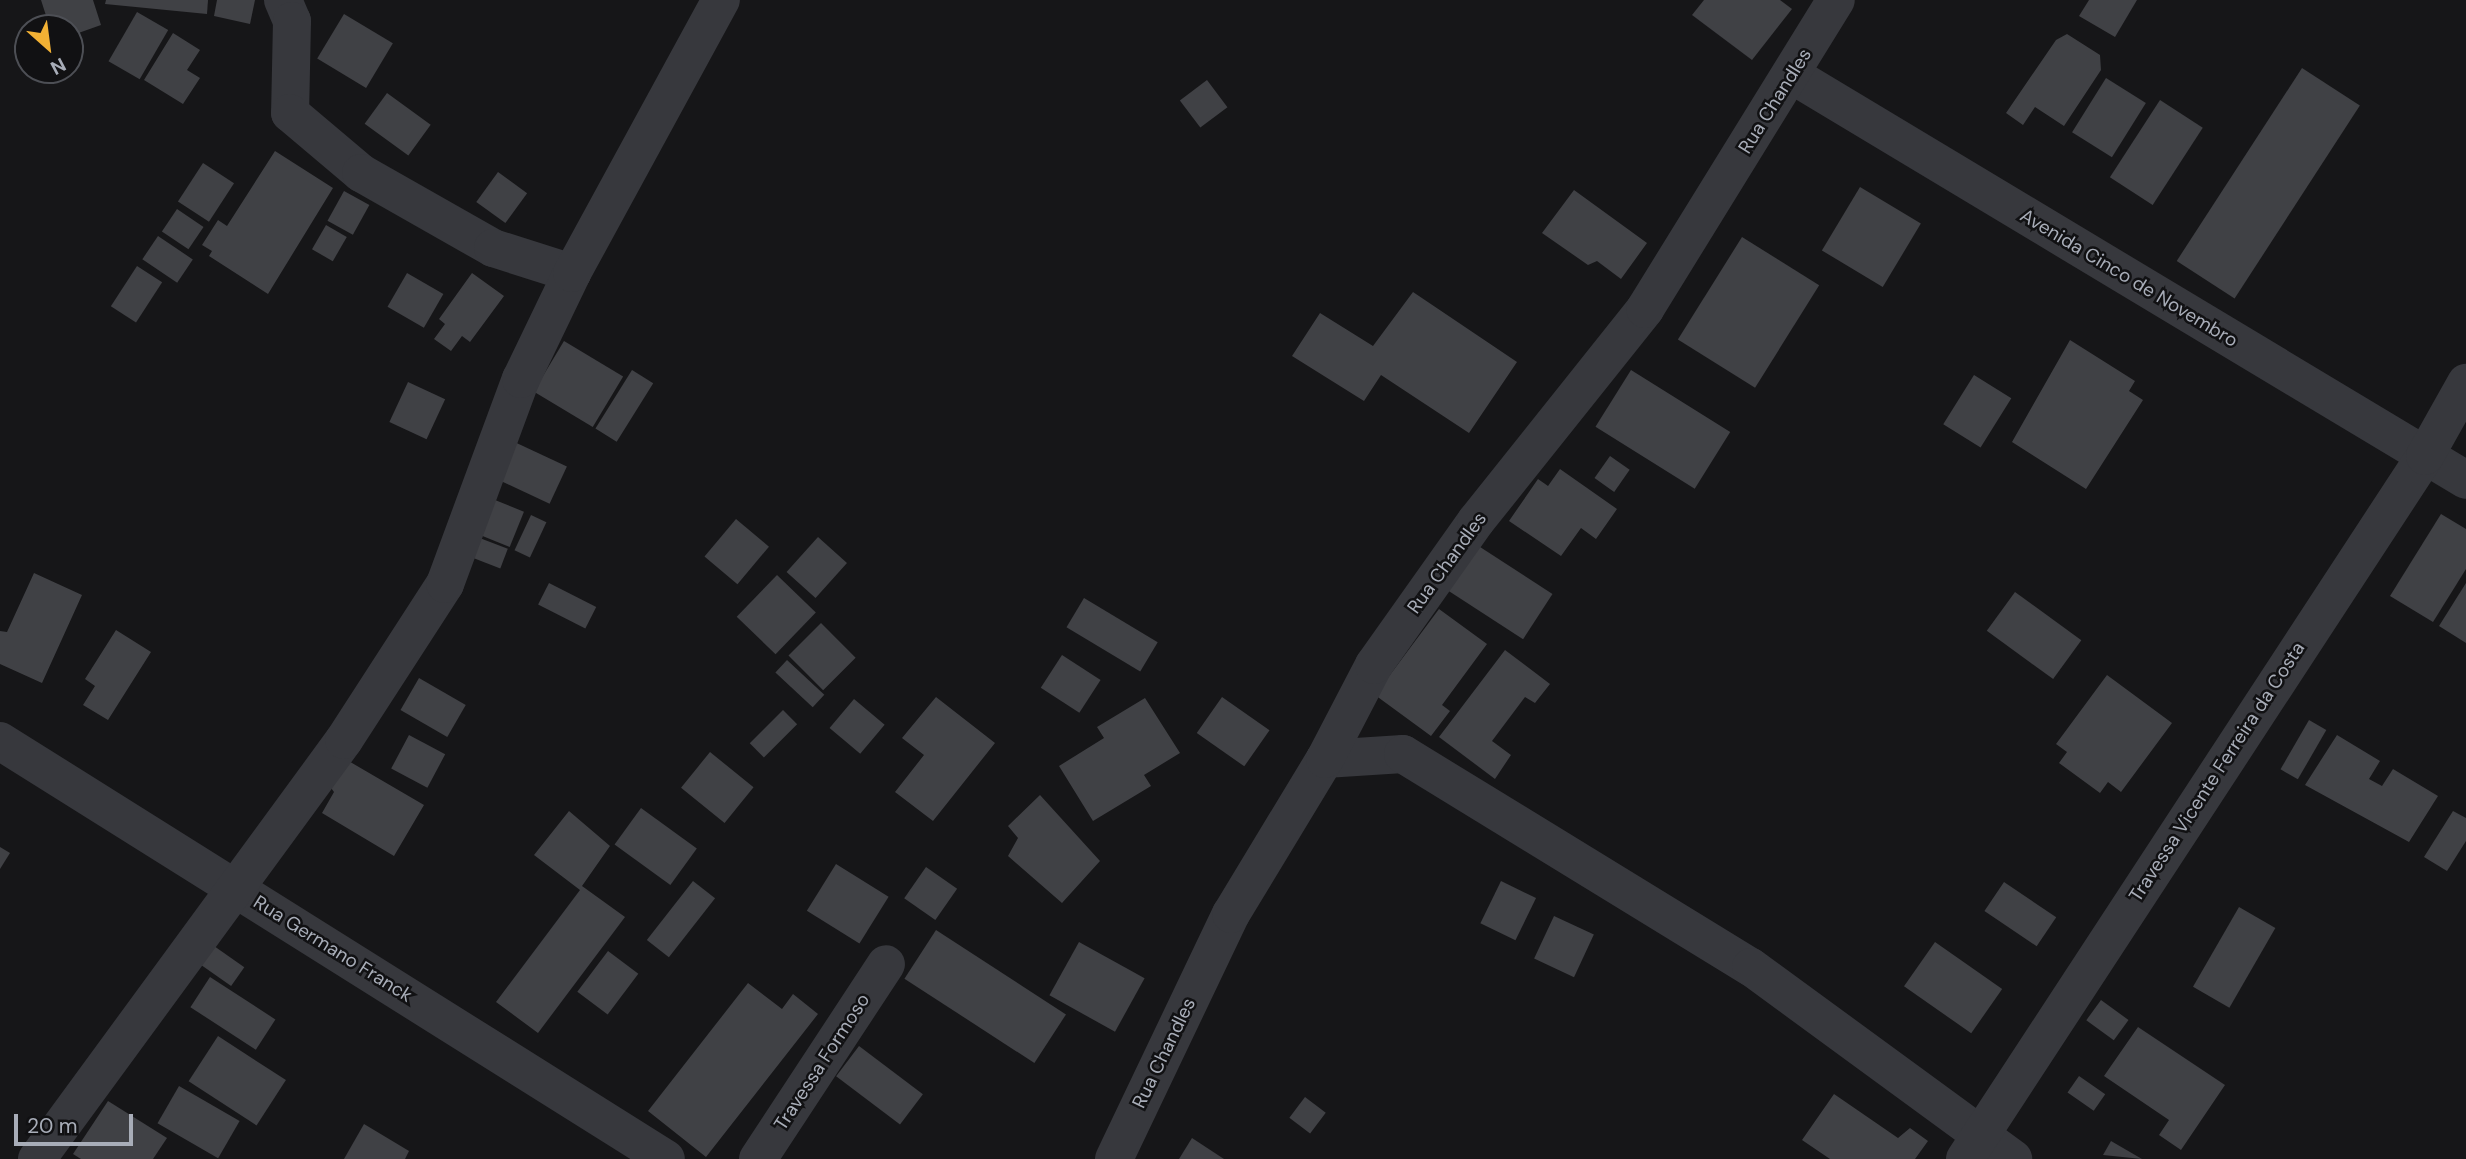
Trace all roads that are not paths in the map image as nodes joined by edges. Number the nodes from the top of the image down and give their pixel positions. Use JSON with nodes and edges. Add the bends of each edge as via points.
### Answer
{"nodes":[{"id":1,"x":283,"y":0,"type":"edge"},
{"id":2,"x":720,"y":0,"type":"edge"},
{"id":3,"x":1836,"y":0,"type":"edge"},
{"id":4,"x":1792,"y":75,"type":"junction"},
{"id":5,"x":572,"y":273,"type":"junction"},
{"id":6,"x":2466,"y":383,"type":"edge"},
{"id":7,"x":2425,"y":456,"type":"junction"},
{"id":8,"x":2466,"y":480,"type":"edge"},
{"id":9,"x":0,"y":741,"type":"edge"},
{"id":10,"x":1325,"y":758,"type":"junction"},
{"id":11,"x":234,"y":887,"type":"junction"},
{"id":12,"x":886,"y":964,"type":"dead end"},
{"id":13,"x":1972,"y":1147,"type":"edge"},
{"id":14,"x":37,"y":1159,"type":"edge"},
{"id":15,"x":666,"y":1159,"type":"edge"},
{"id":16,"x":758,"y":1159,"type":"edge"},
{"id":17,"x":1114,"y":1159,"type":"edge"},
{"id":18,"x":2013,"y":1159,"type":"edge"}],
"edges":[{"from":1,"to":5,"type":"street","via":[[292,21],[290,113],[360,173],[493,248]]},
{"from":2,"to":5,"type":"street"},
{"from":3,"to":4,"type":"street","name":"Rua Chandles"},
{"from":4,"to":7,"type":"street","name":"Avenida Cinco de Novembro"},
{"from":4,"to":10,"type":"street","name":"Rua Chandles","via":[[1645,309],[1476,521],[1374,665]]},
{"from":5,"to":11,"type":"street","via":[[520,379],[445,584],[344,740]]},
{"from":6,"to":7,"type":"street","name":"Travessa Vicente Ferreira da Costa"},
{"from":7,"to":8,"type":"street","name":"Avenida Cinco de Novembro"},
{"from":7,"to":13,"type":"street","name":"Travessa Vicente Ferreira da Costa"},
{"from":9,"to":11,"type":"street","name":"Rua Germano Franck"},
{"from":10,"to":13,"type":"street","via":[[1403,754],[1751,967]]},
{"from":10,"to":17,"type":"street","name":"Rua Chandles","via":[[1231,914]]},
{"from":11,"to":14,"type":"street"},
{"from":11,"to":15,"type":"street","name":"Rua Germano Franck"},
{"from":12,"to":16,"type":"street","name":"Travessa Formoso"},
{"from":13,"to":18,"type":"street"}]}
